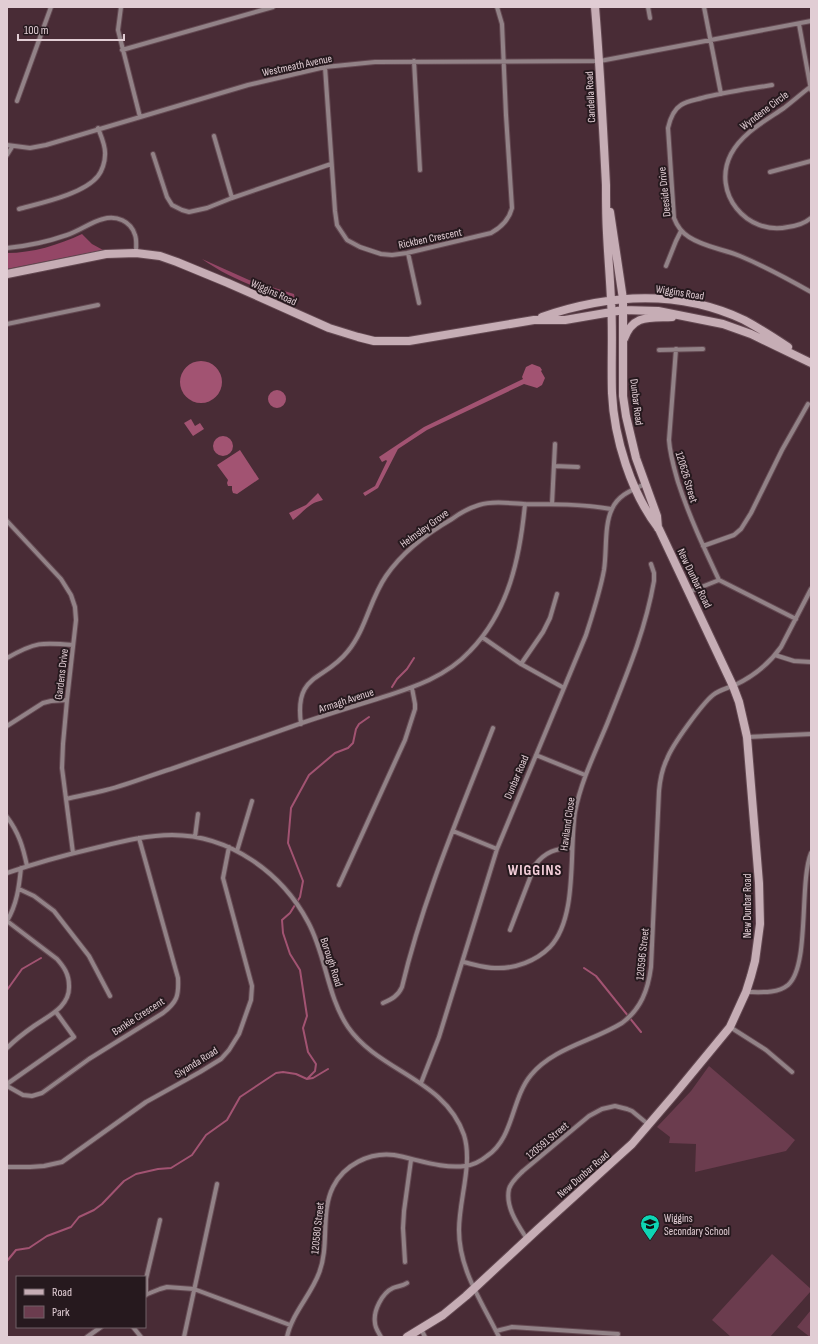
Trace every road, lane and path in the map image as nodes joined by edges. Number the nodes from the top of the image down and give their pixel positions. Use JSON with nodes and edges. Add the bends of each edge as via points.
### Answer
{"nodes":[{"id":1,"x":51,"y":7,"type":"edge"},
{"id":2,"x":121,"y":7,"type":"edge"},
{"id":3,"x":273,"y":7,"type":"edge"},
{"id":4,"x":497,"y":7,"type":"edge"},
{"id":5,"x":595,"y":7,"type":"edge"},
{"id":6,"x":648,"y":7,"type":"edge"},
{"id":7,"x":704,"y":7,"type":"edge"},
{"id":8,"x":650,"y":18,"type":"dead end"},
{"id":9,"x":811,"y":21,"type":"edge"},
{"id":10,"x":799,"y":24,"type":"junction"},
{"id":11,"x":711,"y":40,"type":"junction"},
{"id":12,"x":122,"y":50,"type":"junction"},
{"id":13,"x":600,"y":61,"type":"junction"},
{"id":14,"x":414,"y":62,"type":"junction"},
{"id":15,"x":503,"y":62,"type":"junction"},
{"id":16,"x":325,"y":67,"type":"junction"},
{"id":17,"x":772,"y":85,"type":"dead end"},
{"id":18,"x":811,"y":88,"type":"edge"},
{"id":19,"x":721,"y":94,"type":"junction"},
{"id":20,"x":17,"y":100,"type":"dead end"},
{"id":21,"x":140,"y":117,"type":"junction"},
{"id":22,"x":98,"y":128,"type":"junction"},
{"id":23,"x":214,"y":136,"type":"dead end"},
{"id":24,"x":7,"y":145,"type":"edge"},
{"id":25,"x":12,"y":146,"type":"junction"},
{"id":26,"x":153,"y":154,"type":"dead end"},
{"id":27,"x":7,"y":155,"type":"edge"},
{"id":28,"x":811,"y":161,"type":"edge"},
{"id":29,"x":331,"y":164,"type":"junction"},
{"id":30,"x":420,"y":170,"type":"dead end"},
{"id":31,"x":770,"y":172,"type":"dead end"},
{"id":32,"x":606,"y":186,"type":"junction"},
{"id":33,"x":232,"y":198,"type":"junction"},
{"id":34,"x":19,"y":210,"type":"dead end"},
{"id":35,"x":811,"y":218,"type":"edge"},
{"id":36,"x":681,"y":231,"type":"junction"},
{"id":37,"x":7,"y":248,"type":"edge"},
{"id":38,"x":408,"y":253,"type":"junction"},
{"id":39,"x":136,"y":254,"type":"junction"},
{"id":40,"x":666,"y":266,"type":"dead end"},
{"id":41,"x":7,"y":274,"type":"edge"},
{"id":42,"x":811,"y":292,"type":"edge"},
{"id":43,"x":623,"y":299,"type":"junction"},
{"id":44,"x":611,"y":300,"type":"junction"},
{"id":45,"x":419,"y":303,"type":"dead end"},
{"id":46,"x":98,"y":305,"type":"dead end"},
{"id":47,"x":623,"y":310,"type":"junction"},
{"id":48,"x":611,"y":311,"type":"junction"},
{"id":49,"x":690,"y":317,"type":"junction"},
{"id":50,"x":534,"y":320,"type":"junction"},
{"id":51,"x":7,"y":324,"type":"edge"},
{"id":52,"x":623,"y":343,"type":"junction"},
{"id":53,"x":676,"y":349,"type":"junction"},
{"id":54,"x":703,"y":349,"type":"dead end"},
{"id":55,"x":659,"y":350,"type":"dead end"},
{"id":56,"x":811,"y":363,"type":"edge"},
{"id":57,"x":808,"y":404,"type":"dead end"},
{"id":58,"x":555,"y":444,"type":"dead end"},
{"id":59,"x":554,"y":466,"type":"junction"},
{"id":60,"x":578,"y":467,"type":"dead end"},
{"id":61,"x":645,"y":484,"type":"junction"},
{"id":62,"x":635,"y":488,"type":"junction"},
{"id":63,"x":525,"y":504,"type":"junction"},
{"id":64,"x":552,"y":504,"type":"junction"},
{"id":65,"x":611,"y":509,"type":"junction"},
{"id":66,"x":7,"y":521,"type":"edge"},
{"id":67,"x":658,"y":529,"type":"junction"},
{"id":68,"x":703,"y":546,"type":"junction"},
{"id":69,"x":651,"y":564,"type":"dead end"},
{"id":70,"x":720,"y":580,"type":"junction"},
{"id":71,"x":811,"y":589,"type":"edge"},
{"id":72,"x":689,"y":592,"type":"junction"},
{"id":73,"x":557,"y":594,"type":"dead end"},
{"id":74,"x":796,"y":619,"type":"junction"},
{"id":75,"x":482,"y":638,"type":"junction"},
{"id":76,"x":73,"y":645,"type":"junction"},
{"id":77,"x":776,"y":655,"type":"junction"},
{"id":78,"x":7,"y":658,"type":"edge"},
{"id":79,"x":811,"y":662,"type":"edge"},
{"id":80,"x":521,"y":664,"type":"junction"},
{"id":81,"x":733,"y":686,"type":"junction"},
{"id":82,"x":412,"y":688,"type":"junction"},
{"id":83,"x":564,"y":688,"type":"junction"},
{"id":84,"x":67,"y":700,"type":"junction"},
{"id":85,"x":301,"y":724,"type":"junction"},
{"id":86,"x":7,"y":726,"type":"edge"},
{"id":87,"x":494,"y":728,"type":"dead end"},
{"id":88,"x":811,"y":734,"type":"edge"},
{"id":89,"x":747,"y":737,"type":"junction"},
{"id":90,"x":536,"y":755,"type":"junction"},
{"id":91,"x":585,"y":775,"type":"junction"},
{"id":92,"x":66,"y":799,"type":"junction"},
{"id":93,"x":252,"y":801,"type":"dead end"},
{"id":94,"x":198,"y":814,"type":"dead end"},
{"id":95,"x":7,"y":817,"type":"edge"},
{"id":96,"x":453,"y":830,"type":"junction"},
{"id":97,"x":195,"y":837,"type":"junction"},
{"id":98,"x":139,"y":838,"type":"junction"},
{"id":99,"x":229,"y":847,"type":"junction"},
{"id":100,"x":572,"y":848,"type":"junction"},
{"id":101,"x":498,"y":849,"type":"junction"},
{"id":102,"x":237,"y":851,"type":"junction"},
{"id":103,"x":73,"y":853,"type":"junction"},
{"id":104,"x":811,"y":853,"type":"edge"},
{"id":105,"x":27,"y":866,"type":"junction"},
{"id":106,"x":21,"y":868,"type":"junction"},
{"id":107,"x":7,"y":874,"type":"edge"},
{"id":108,"x":339,"y":885,"type":"dead end"},
{"id":109,"x":19,"y":889,"type":"junction"},
{"id":110,"x":7,"y":921,"type":"edge"},
{"id":111,"x":510,"y":930,"type":"dead end"},
{"id":112,"x":463,"y":962,"type":"junction"},
{"id":113,"x":746,"y":992,"type":"junction"},
{"id":114,"x":110,"y":996,"type":"dead end"},
{"id":115,"x":384,"y":1003,"type":"dead end"},
{"id":116,"x":56,"y":1012,"type":"junction"},
{"id":117,"x":730,"y":1027,"type":"junction"},
{"id":118,"x":7,"y":1048,"type":"edge"},
{"id":119,"x":792,"y":1072,"type":"dead end"},
{"id":120,"x":421,"y":1083,"type":"junction"},
{"id":121,"x":7,"y":1085,"type":"edge"},
{"id":122,"x":649,"y":1125,"type":"junction"},
{"id":123,"x":411,"y":1160,"type":"junction"},
{"id":124,"x":466,"y":1166,"type":"junction"},
{"id":125,"x":7,"y":1167,"type":"edge"},
{"id":126,"x":217,"y":1184,"type":"dead end"},
{"id":127,"x":160,"y":1220,"type":"dead end"},
{"id":128,"x":527,"y":1239,"type":"junction"},
{"id":129,"x":405,"y":1262,"type":"dead end"},
{"id":130,"x":146,"y":1279,"type":"edge"},
{"id":131,"x":408,"y":1283,"type":"dead end"},
{"id":132,"x":194,"y":1289,"type":"junction"},
{"id":133,"x":474,"y":1289,"type":"junction"},
{"id":134,"x":146,"y":1295,"type":"edge"},
{"id":135,"x":290,"y":1325,"type":"junction"},
{"id":136,"x":100,"y":1328,"type":"edge"},
{"id":137,"x":134,"y":1328,"type":"edge"},
{"id":138,"x":421,"y":1329,"type":"junction"},
{"id":139,"x":496,"y":1331,"type":"junction"},
{"id":140,"x":618,"y":1334,"type":"dead end"},
{"id":141,"x":613,"y":1335,"type":"edge"},
{"id":142,"x":88,"y":1337,"type":"edge"},
{"id":143,"x":141,"y":1337,"type":"edge"},
{"id":144,"x":184,"y":1337,"type":"edge"},
{"id":145,"x":287,"y":1337,"type":"edge"},
{"id":146,"x":381,"y":1337,"type":"edge"},
{"id":147,"x":407,"y":1337,"type":"edge"},
{"id":148,"x":425,"y":1337,"type":"edge"},
{"id":149,"x":500,"y":1337,"type":"edge"}],
"edges":[{"from":1,"to":20,"type":"street"},
{"from":2,"to":12,"type":"street","via":[[118,30]]},
{"from":3,"to":12,"type":"street"},
{"from":4,"to":15,"type":"street","name":"Rickben Crescent","via":[[502,24]]},
{"from":5,"to":13,"type":"street","name":"Candella Road"},
{"from":6,"to":8,"type":"street"},
{"from":7,"to":11,"type":"street"},
{"from":9,"to":10,"type":"street","name":"Westmeath Avenue"},
{"from":10,"to":11,"type":"street","name":"Westmeath Avenue"},
{"from":10,"to":18,"type":"street","name":"Wyndene Circle"},
{"from":11,"to":13,"type":"street","name":"Westmeath Avenue"},
{"from":11,"to":19,"type":"street"},
{"from":12,"to":21,"type":"street"},
{"from":13,"to":15,"type":"street","name":"Westmeath Avenue"},
{"from":13,"to":32,"type":"street","name":"Candella Road"},
{"from":14,"to":15,"type":"street","name":"Westmeath Avenue"},
{"from":14,"to":16,"type":"street","name":"Westmeath Avenue","via":[[376,62]]},
{"from":14,"to":30,"type":"street"},
{"from":15,"to":38,"type":"street","name":"Rickben Crescent","via":[[512,192],[511,214],[500,228],[491,233]]},
{"from":16,"to":21,"type":"street","name":"Westmeath Avenue","via":[[248,85]]},
{"from":16,"to":29,"type":"street","name":"Rickben Crescent"},
{"from":17,"to":19,"type":"street","name":"Deeside Drive"},
{"from":18,"to":35,"type":"street","name":"Wyndene Circle","via":[[738,142],[727,165],[726,186],[739,212],[749,220],[768,228],[782,229],[795,226]]},
{"from":19,"to":36,"type":"street","name":"Deeside Drive","via":[[681,105],[670,120],[669,152],[674,213]]},
{"from":21,"to":22,"type":"street","name":"Westmeath Avenue"},
{"from":22,"to":25,"type":"street","name":"Westmeath Avenue","via":[[46,145],[30,148]]},
{"from":22,"to":34,"type":"street","via":[[106,154],[99,175],[91,183],[67,195]]},
{"from":23,"to":33,"type":"street"},
{"from":24,"to":25,"type":"street","name":"Westmeath Avenue"},
{"from":25,"to":27,"type":"street"},
{"from":26,"to":33,"type":"street","via":[[172,205],[189,212]]},
{"from":28,"to":31,"type":"street"},
{"from":29,"to":33,"type":"street"},
{"from":29,"to":38,"type":"street","name":"Rickben Crescent","via":[[337,225],[347,240],[381,254]]},
{"from":32,"to":43,"type":"street","name":"Candella Road"},
{"from":32,"to":44,"type":"street","name":"Candella Road","via":[[606,233]]},
{"from":36,"to":40,"type":"street"},
{"from":36,"to":42,"type":"street","name":"Deeside Drive","via":[[693,239],[766,268]]},
{"from":37,"to":39,"type":"street","via":[[50,241],[109,218],[122,220],[132,228]]},
{"from":38,"to":45,"type":"street"},
{"from":39,"to":41,"type":"street","name":"Wiggins Road","via":[[106,254]]},
{"from":39,"to":50,"type":"street","name":"Wiggins Road","via":[[160,256],[177,262],[329,328],[374,341],[409,341]]},
{"from":43,"to":44,"type":"street","name":"Wiggins Road"},
{"from":43,"to":47,"type":"street","name":"Candella Road"},
{"from":43,"to":56,"type":"street","name":"Wiggins Road","via":[[674,300],[726,314],[755,326]]},
{"from":44,"to":48,"type":"street","name":"Candella Road"},
{"from":44,"to":50,"type":"street","name":"Wiggins Road","via":[[564,310]]},
{"from":46,"to":51,"type":"street"},
{"from":47,"to":48,"type":"street","name":"Wiggins Road"},
{"from":47,"to":49,"type":"street","name":"Wiggins Road","via":[[645,309]]},
{"from":47,"to":52,"type":"street","name":"Dunbar Road"},
{"from":48,"to":50,"type":"street","name":"Wiggins Road","via":[[565,320]]},
{"from":48,"to":62,"type":"street","name":"Dunbar Road","via":[[612,395],[624,458]]},
{"from":49,"to":52,"type":"street","via":[[639,319],[630,327]]},
{"from":49,"to":56,"type":"street","name":"Wiggins Road","via":[[723,324],[751,334]]},
{"from":52,"to":61,"type":"street","name":"Dunbar Road","via":[[623,396],[626,416]]},
{"from":53,"to":54,"type":"street"},
{"from":53,"to":55,"type":"street"},
{"from":53,"to":68,"type":"street","name":"120626 Street","via":[[670,450],[682,495]]},
{"from":57,"to":68,"type":"street","via":[[741,529],[734,535]]},
{"from":58,"to":59,"type":"street"},
{"from":59,"to":60,"type":"street"},
{"from":59,"to":64,"type":"street"},
{"from":61,"to":62,"type":"street"},
{"from":61,"to":67,"type":"street","name":"New Dunbar Road","via":[[657,516]]},
{"from":62,"to":65,"type":"street","via":[[618,499]]},
{"from":62,"to":67,"type":"street","name":"New Dunbar Road"},
{"from":63,"to":64,"type":"street","name":"Helmsley Grove"},
{"from":63,"to":75,"type":"street","name":"Armagh Avenue","via":[[522,536],[511,582],[498,612]]},
{"from":63,"to":85,"type":"street","name":"Helmsley Grove","via":[[490,503],[473,507],[424,536],[402,555],[385,577],[348,652],[305,688],[299,709]]},
{"from":64,"to":65,"type":"street","name":"Helmsley Grove"},
{"from":65,"to":83,"type":"street","name":"Dunbar Road","via":[[604,570],[596,605]]},
{"from":66,"to":76,"type":"street","name":"Gardens Drive","via":[[61,579],[71,595],[76,620]]},
{"from":67,"to":72,"type":"street","name":"New Dunbar Road"},
{"from":68,"to":70,"type":"street","name":"120626 Street"},
{"from":69,"to":91,"type":"street","name":"Haviland Close","via":[[654,581],[642,635]]},
{"from":70,"to":72,"type":"street"},
{"from":70,"to":74,"type":"street"},
{"from":71,"to":74,"type":"street","name":"120596 Street"},
{"from":72,"to":81,"type":"street","name":"New Dunbar Road"},
{"from":73,"to":80,"type":"street","via":[[543,632]]},
{"from":74,"to":77,"type":"street","name":"120596 Street"},
{"from":75,"to":80,"type":"street"},
{"from":75,"to":82,"type":"street","name":"Armagh Avenue","via":[[458,663]]},
{"from":76,"to":78,"type":"street","via":[[37,644]]},
{"from":76,"to":84,"type":"street","name":"Gardens Drive"},
{"from":77,"to":79,"type":"street","via":[[794,661]]},
{"from":77,"to":81,"type":"street","name":"120596 Street","via":[[752,676]]},
{"from":80,"to":83,"type":"street"},
{"from":81,"to":89,"type":"street","name":"New Dunbar Road"},
{"from":81,"to":124,"type":"street","name":"120596 Street","via":[[713,695],[704,704],[674,745],[663,770],[659,791],[652,967],[639,1006],[622,1023],[557,1055],[534,1071],[521,1090],[501,1142],[488,1156]]},
{"from":82,"to":85,"type":"street","name":"Armagh Avenue"},
{"from":82,"to":108,"type":"street","via":[[415,709],[405,740]]},
{"from":83,"to":90,"type":"street","name":"Dunbar Road"},
{"from":84,"to":86,"type":"street","via":[[43,703]]},
{"from":84,"to":92,"type":"street","name":"Gardens Drive","via":[[62,768]]},
{"from":85,"to":92,"type":"street","name":"Armagh Avenue","via":[[102,791]]},
{"from":87,"to":96,"type":"street"},
{"from":88,"to":89,"type":"street"},
{"from":89,"to":113,"type":"street","name":"New Dunbar Road","via":[[760,910],[758,945]]},
{"from":90,"to":91,"type":"street"},
{"from":90,"to":101,"type":"street","name":"Dunbar Road"},
{"from":91,"to":100,"type":"street","name":"Haviland Close","via":[[575,812]]},
{"from":92,"to":103,"type":"street","name":"Gardens Drive"},
{"from":93,"to":102,"type":"street"},
{"from":94,"to":97,"type":"street"},
{"from":95,"to":105,"type":"street","via":[[16,829]]},
{"from":96,"to":101,"type":"street"},
{"from":96,"to":115,"type":"street","via":[[424,908],[402,987],[399,993]]},
{"from":97,"to":98,"type":"street","name":"Borough Road","via":[[174,835]]},
{"from":97,"to":99,"type":"street","name":"Borough Road"},
{"from":98,"to":103,"type":"street","name":"Borough Road"},
{"from":98,"to":121,"type":"street","name":"Bankie Crescent","via":[[178,978],[178,996],[171,1007],[163,1013],[89,1059],[42,1093],[23,1095]]},
{"from":99,"to":102,"type":"street","name":"Borough Road"},
{"from":99,"to":125,"type":"street","name":"Siyanda Road","via":[[223,878],[252,993],[239,1034],[229,1050],[210,1066],[146,1102],[62,1162],[30,1168]]},
{"from":100,"to":111,"type":"street","via":[[555,850],[539,860]]},
{"from":100,"to":112,"type":"street","name":"Haviland Close","via":[[564,925],[550,946],[541,954],[510,968],[494,968]]},
{"from":101,"to":112,"type":"street","name":"Dunbar Road"},
{"from":102,"to":120,"type":"street","name":"Borough Road","via":[[274,877],[305,916],[317,943],[337,1007],[348,1027],[370,1051]]},
{"from":103,"to":105,"type":"street","name":"Borough Road"},
{"from":104,"to":113,"type":"street","via":[[806,873],[799,960],[795,976],[788,985],[777,990]]},
{"from":105,"to":106,"type":"street","name":"Borough Road"},
{"from":106,"to":107,"type":"street","name":"Borough Road"},
{"from":106,"to":109,"type":"street"},
{"from":109,"to":110,"type":"street","via":[[13,911]]},
{"from":109,"to":114,"type":"street","via":[[34,896],[54,911],[89,956]]},
{"from":110,"to":116,"type":"street","via":[[56,959],[67,972],[68,995]]},
{"from":112,"to":120,"type":"street","name":"Dunbar Road"},
{"from":113,"to":117,"type":"street","name":"New Dunbar Road"},
{"from":116,"to":118,"type":"street","via":[[32,1027]]},
{"from":116,"to":121,"type":"street","via":[[74,1038]]},
{"from":117,"to":119,"type":"street","via":[[766,1050]]},
{"from":117,"to":122,"type":"street","name":"New Dunbar Road"},
{"from":120,"to":124,"type":"street","name":"Borough Road","via":[[447,1105],[460,1125],[467,1150]]},
{"from":122,"to":128,"type":"street","name":"New Dunbar Road","via":[[607,1168]]},
{"from":122,"to":128,"type":"street","name":"120591 Street","via":[[627,1109],[615,1106],[602,1109],[589,1116],[523,1171],[509,1188],[509,1195],[512,1211]]},
{"from":123,"to":124,"type":"street","name":"120580 Street","via":[[444,1166]]},
{"from":123,"to":129,"type":"street","via":[[404,1204]]},
{"from":123,"to":135,"type":"street","name":"120580 Street","via":[[384,1155],[367,1158],[351,1165],[338,1178],[330,1194],[319,1273]]},
{"from":124,"to":133,"type":"street","name":"Borough Road","via":[[460,1210],[460,1240],[463,1259]]},
{"from":126,"to":132,"type":"street"},
{"from":127,"to":130,"type":"street"},
{"from":128,"to":133,"type":"street","name":"New Dunbar Road"},
{"from":131,"to":146,"type":"street","via":[[392,1288],[377,1306],[374,1322]]},
{"from":132,"to":134,"type":"street","via":[[167,1287]]},
{"from":132,"to":135,"type":"street"},
{"from":132,"to":144,"type":"street"},
{"from":133,"to":138,"type":"street","name":"New Dunbar Road","via":[[443,1315]]},
{"from":133,"to":139,"type":"street","name":"Borough Road"},
{"from":135,"to":145,"type":"street","name":"120580 Street"},
{"from":136,"to":142,"type":"street"},
{"from":137,"to":143,"type":"street"},
{"from":138,"to":147,"type":"street","name":"New Dunbar Road"},
{"from":138,"to":148,"type":"street"},
{"from":139,"to":141,"type":"street","via":[[512,1328]]},
{"from":139,"to":149,"type":"street","name":"Borough Road"},
{"from":140,"to":141,"type":"street"}]}
